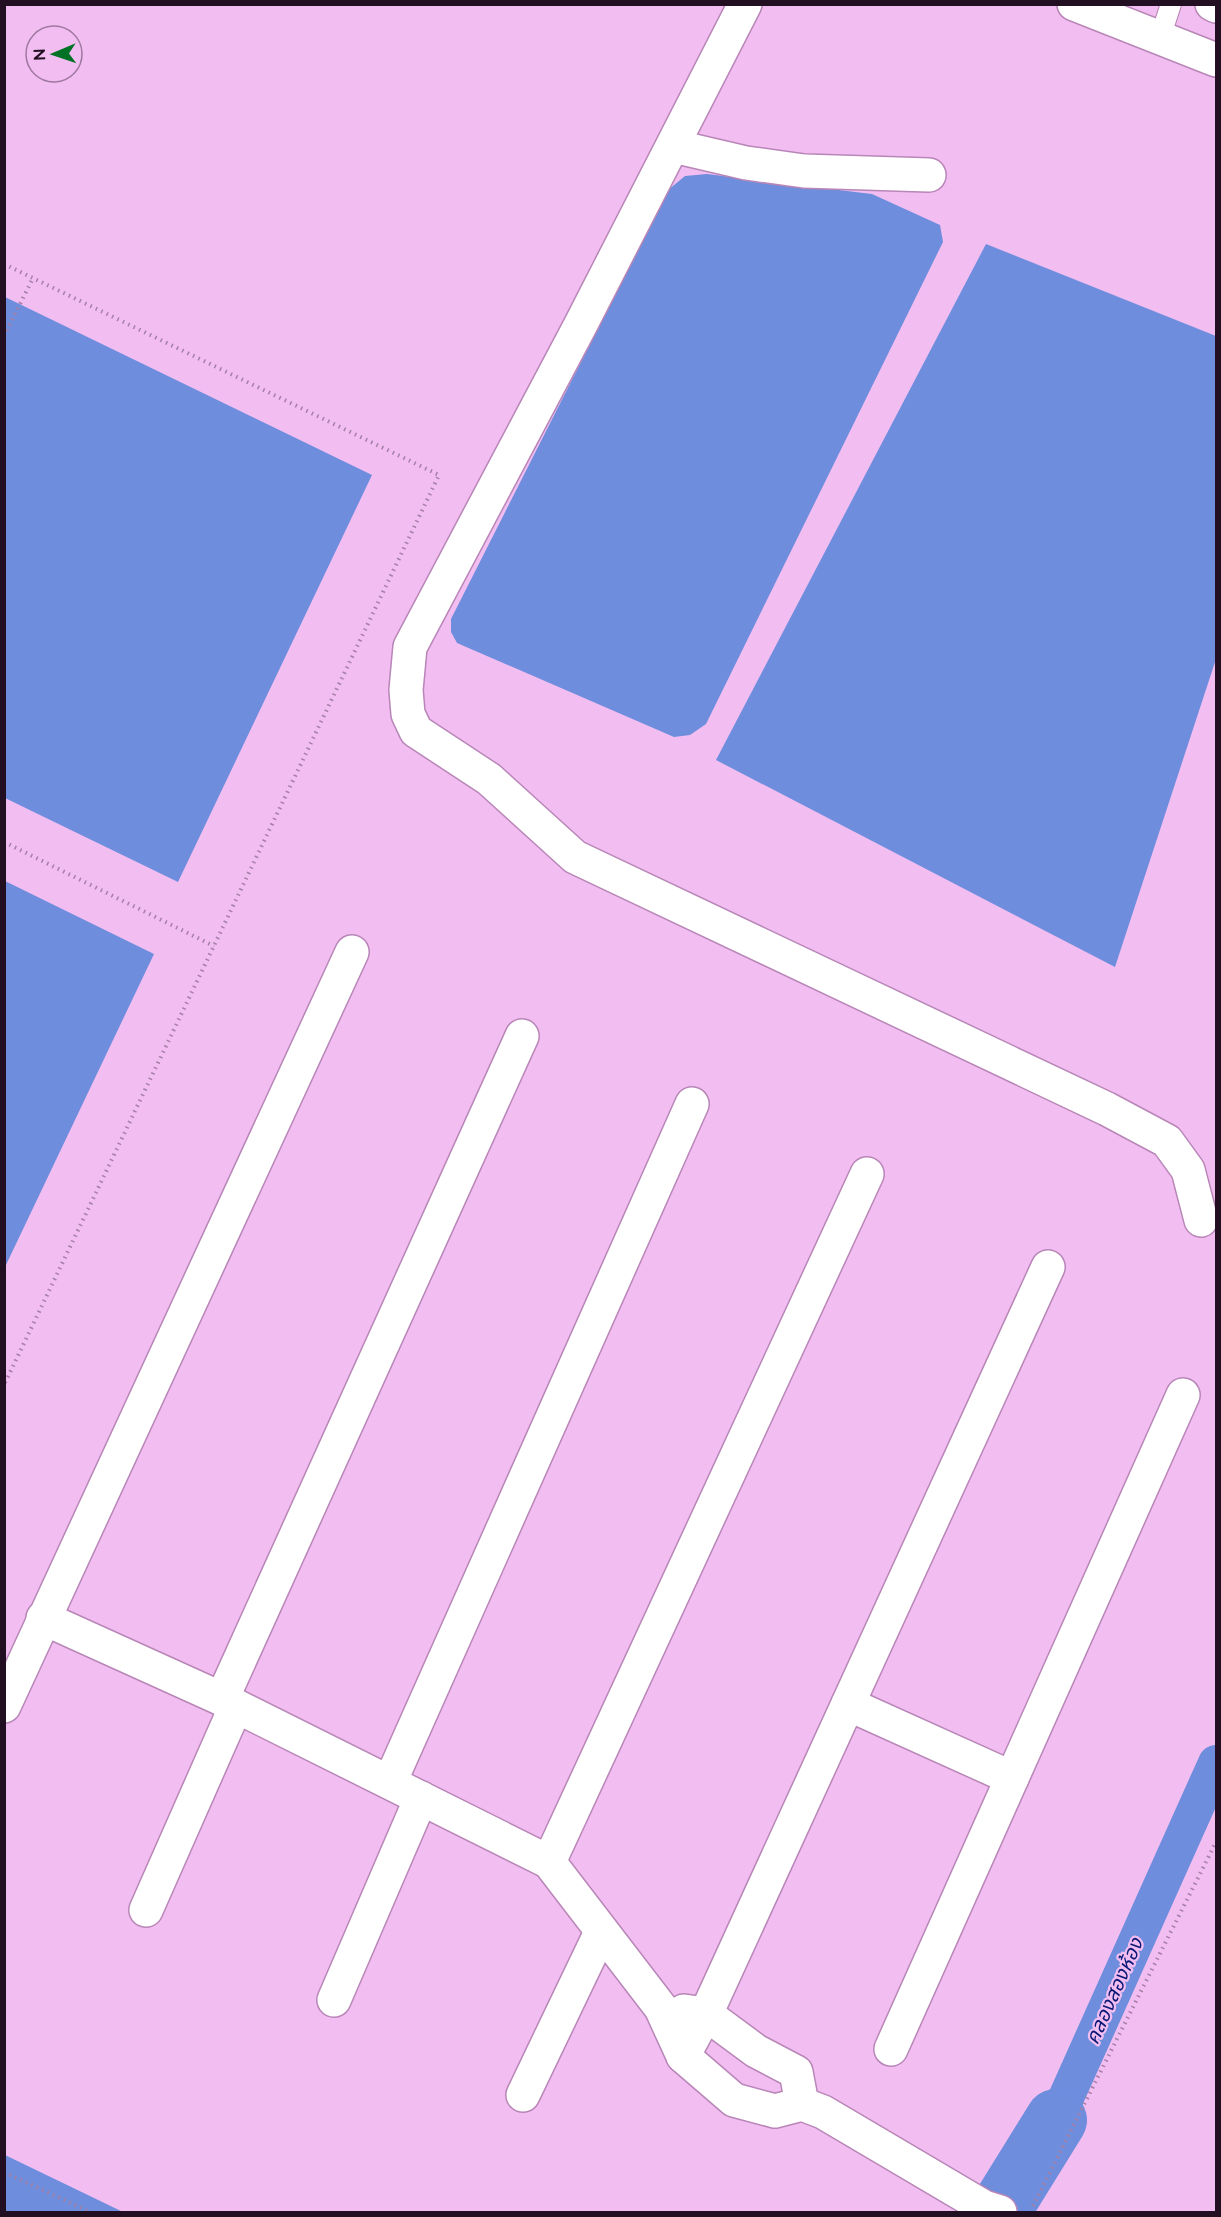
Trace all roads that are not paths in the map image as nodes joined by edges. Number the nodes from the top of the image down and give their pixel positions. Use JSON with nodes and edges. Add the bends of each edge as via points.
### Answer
{"nodes":[{"id":1,"x":745,"y":4,"type":"edge"},
{"id":2,"x":1074,"y":4,"type":"edge"},
{"id":3,"x":1171,"y":4,"type":"edge"},
{"id":4,"x":1212,"y":4,"type":"edge"},
{"id":5,"x":1216,"y":6,"type":"edge"},
{"id":6,"x":1160,"y":38,"type":"junction"},
{"id":7,"x":1216,"y":60,"type":"edge"},
{"id":8,"x":673,"y":146,"type":"junction"},
{"id":9,"x":929,"y":175,"type":"dead end"},
{"id":10,"x":352,"y":952,"type":"dead end"},
{"id":11,"x":522,"y":1036,"type":"dead end"},
{"id":12,"x":692,"y":1104,"type":"dead end"},
{"id":13,"x":867,"y":1174,"type":"dead end"},
{"id":14,"x":1201,"y":1220,"type":"dead end"},
{"id":15,"x":1048,"y":1267,"type":"dead end"},
{"id":16,"x":1183,"y":1395,"type":"dead end"},
{"id":17,"x":43,"y":1618,"type":"junction"},
{"id":18,"x":229,"y":1703,"type":"junction"},
{"id":19,"x":848,"y":1704,"type":"junction"},
{"id":20,"x":4,"y":1706,"type":"edge"},
{"id":21,"x":1012,"y":1778,"type":"junction"},
{"id":22,"x":390,"y":1782,"type":"junction"},
{"id":23,"x":421,"y":1798,"type":"junction"},
{"id":24,"x":549,"y":1862,"type":"junction"},
{"id":25,"x":146,"y":1910,"type":"dead end"},
{"id":26,"x":601,"y":1932,"type":"junction"},
{"id":27,"x":334,"y":2000,"type":"dead end"},
{"id":28,"x":661,"y":2008,"type":"junction"},
{"id":29,"x":706,"y":2014,"type":"junction"},
{"id":30,"x":891,"y":2049,"type":"dead end"},
{"id":31,"x":683,"y":2056,"type":"junction"},
{"id":32,"x":523,"y":2095,"type":"dead end"},
{"id":33,"x":813,"y":2108,"type":"junction"},
{"id":34,"x":1000,"y":2212,"type":"edge"}],
"edges":[{"from":1,"to":8,"type":"street"},
{"from":2,"to":6,"type":"street"},
{"from":3,"to":6,"type":"lane"},
{"from":4,"to":5,"type":"street"},
{"from":6,"to":7,"type":"street"},
{"from":8,"to":9,"type":"street","via":[[746,163],[804,171]]},
{"from":8,"to":14,"type":"street","via":[[410,647],[406,690],[408,714],[416,731],[489,779],[575,857],[1167,1141],[1188,1170]]},
{"from":10,"to":17,"type":"street"},
{"from":11,"to":18,"type":"street"},
{"from":12,"to":22,"type":"street"},
{"from":13,"to":24,"type":"street"},
{"from":15,"to":19,"type":"street"},
{"from":16,"to":21,"type":"street"},
{"from":17,"to":18,"type":"street"},
{"from":17,"to":20,"type":"street"},
{"from":18,"to":22,"type":"street"},
{"from":18,"to":25,"type":"street"},
{"from":19,"to":21,"type":"street"},
{"from":19,"to":29,"type":"street"},
{"from":21,"to":30,"type":"street"},
{"from":22,"to":23,"type":"street"},
{"from":23,"to":24,"type":"street"},
{"from":23,"to":27,"type":"street"},
{"from":24,"to":26,"type":"street"},
{"from":26,"to":28,"type":"street"},
{"from":26,"to":32,"type":"street"},
{"from":28,"to":29,"type":"street"},
{"from":28,"to":31,"type":"street"},
{"from":29,"to":31,"type":"street"},
{"from":29,"to":33,"type":"street","via":[[756,2050],[796,2072]]},
{"from":31,"to":33,"type":"street","via":[[734,2100],[775,2111]]},
{"from":33,"to":34,"type":"street","via":[[984,2207]]}]}
